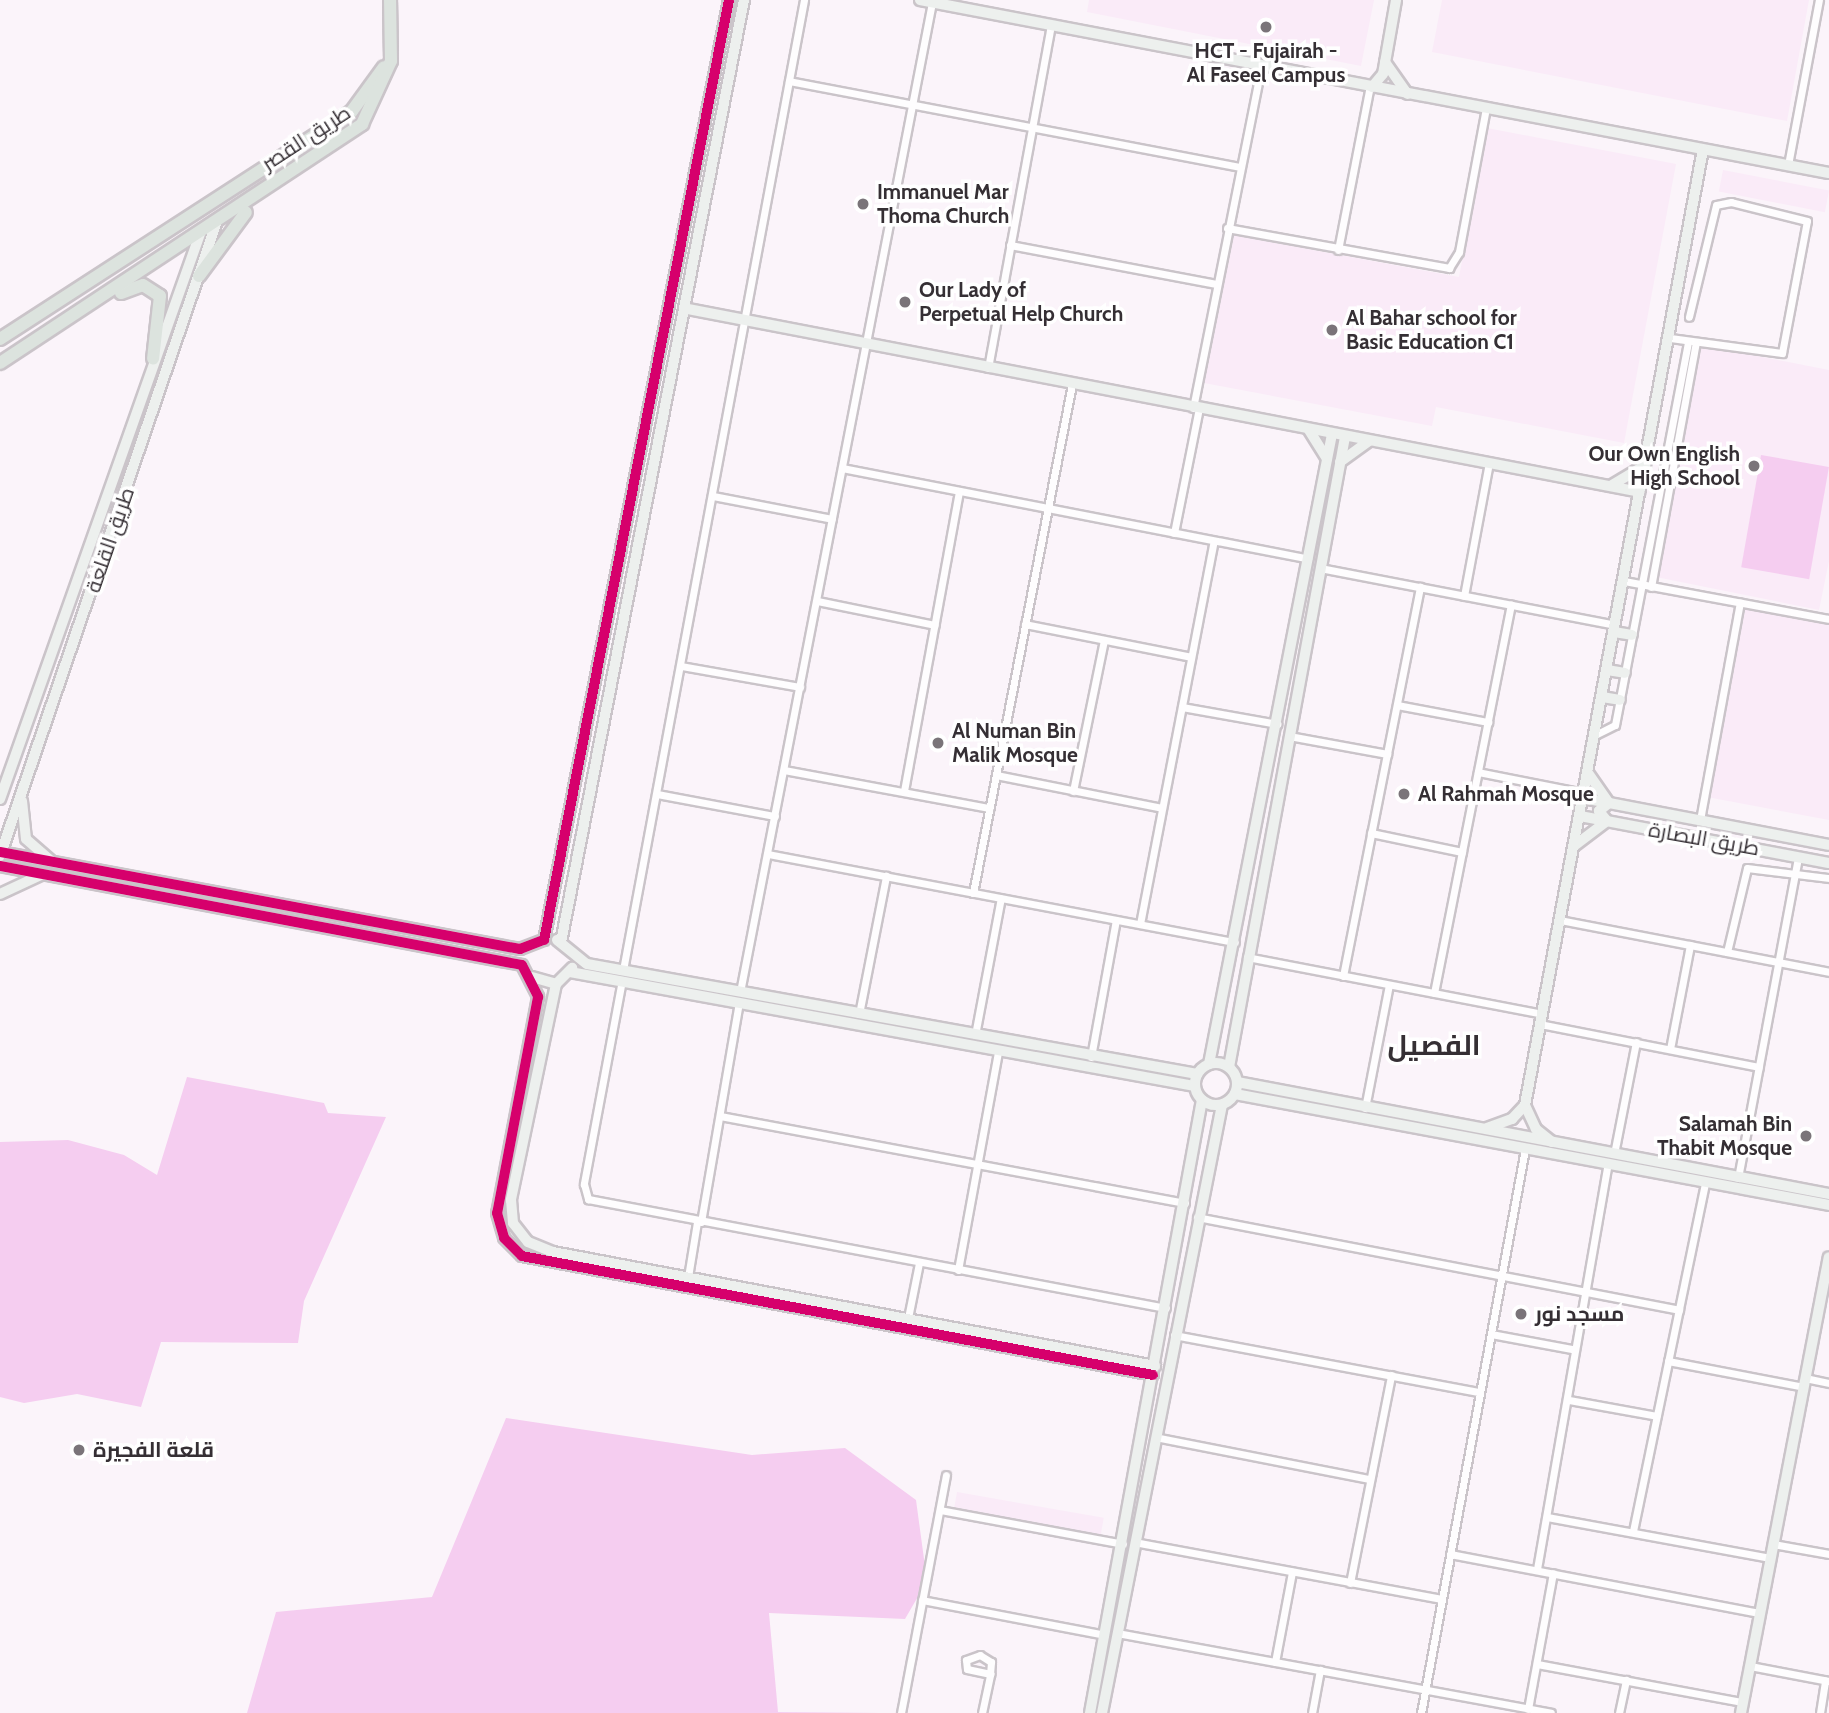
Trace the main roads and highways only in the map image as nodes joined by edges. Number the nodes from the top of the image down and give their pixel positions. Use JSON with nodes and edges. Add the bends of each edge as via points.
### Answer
{"nodes":[{"id":1,"x":390,"y":0,"type":"edge"},
{"id":2,"x":394,"y":41,"type":"junction"},
{"id":3,"x":276,"y":185,"type":"junction"},
{"id":4,"x":190,"y":212,"type":"junction"},
{"id":5,"x":199,"y":276,"type":"road end"},
{"id":6,"x":85,"y":306,"type":"junction"},
{"id":7,"x":0,"y":339,"type":"edge"},
{"id":8,"x":153,"y":359,"type":"road end"},
{"id":9,"x":0,"y":363,"type":"edge"}],
"edges":[{"from":1,"to":2,"type":"main road"},
{"from":2,"to":3,"type":"main road","name":"طريق القصر","via":[[386,82],[362,124]]},
{"from":2,"to":4,"type":"main road","name":"طريق القصر","via":[[376,82],[352,111]]},
{"from":3,"to":5,"type":"main road","via":[[230,227]]},
{"from":3,"to":6,"type":"main road","name":"طريق القصر"},
{"from":4,"to":6,"type":"main road","via":[[199,214],[199,225]]},
{"from":4,"to":7,"type":"main road","name":"طريق القصر"},
{"from":6,"to":8,"type":"main road","via":[[134,285],[155,289],[163,308]]},
{"from":6,"to":9,"type":"main road","name":"طريق القصر"}]}
